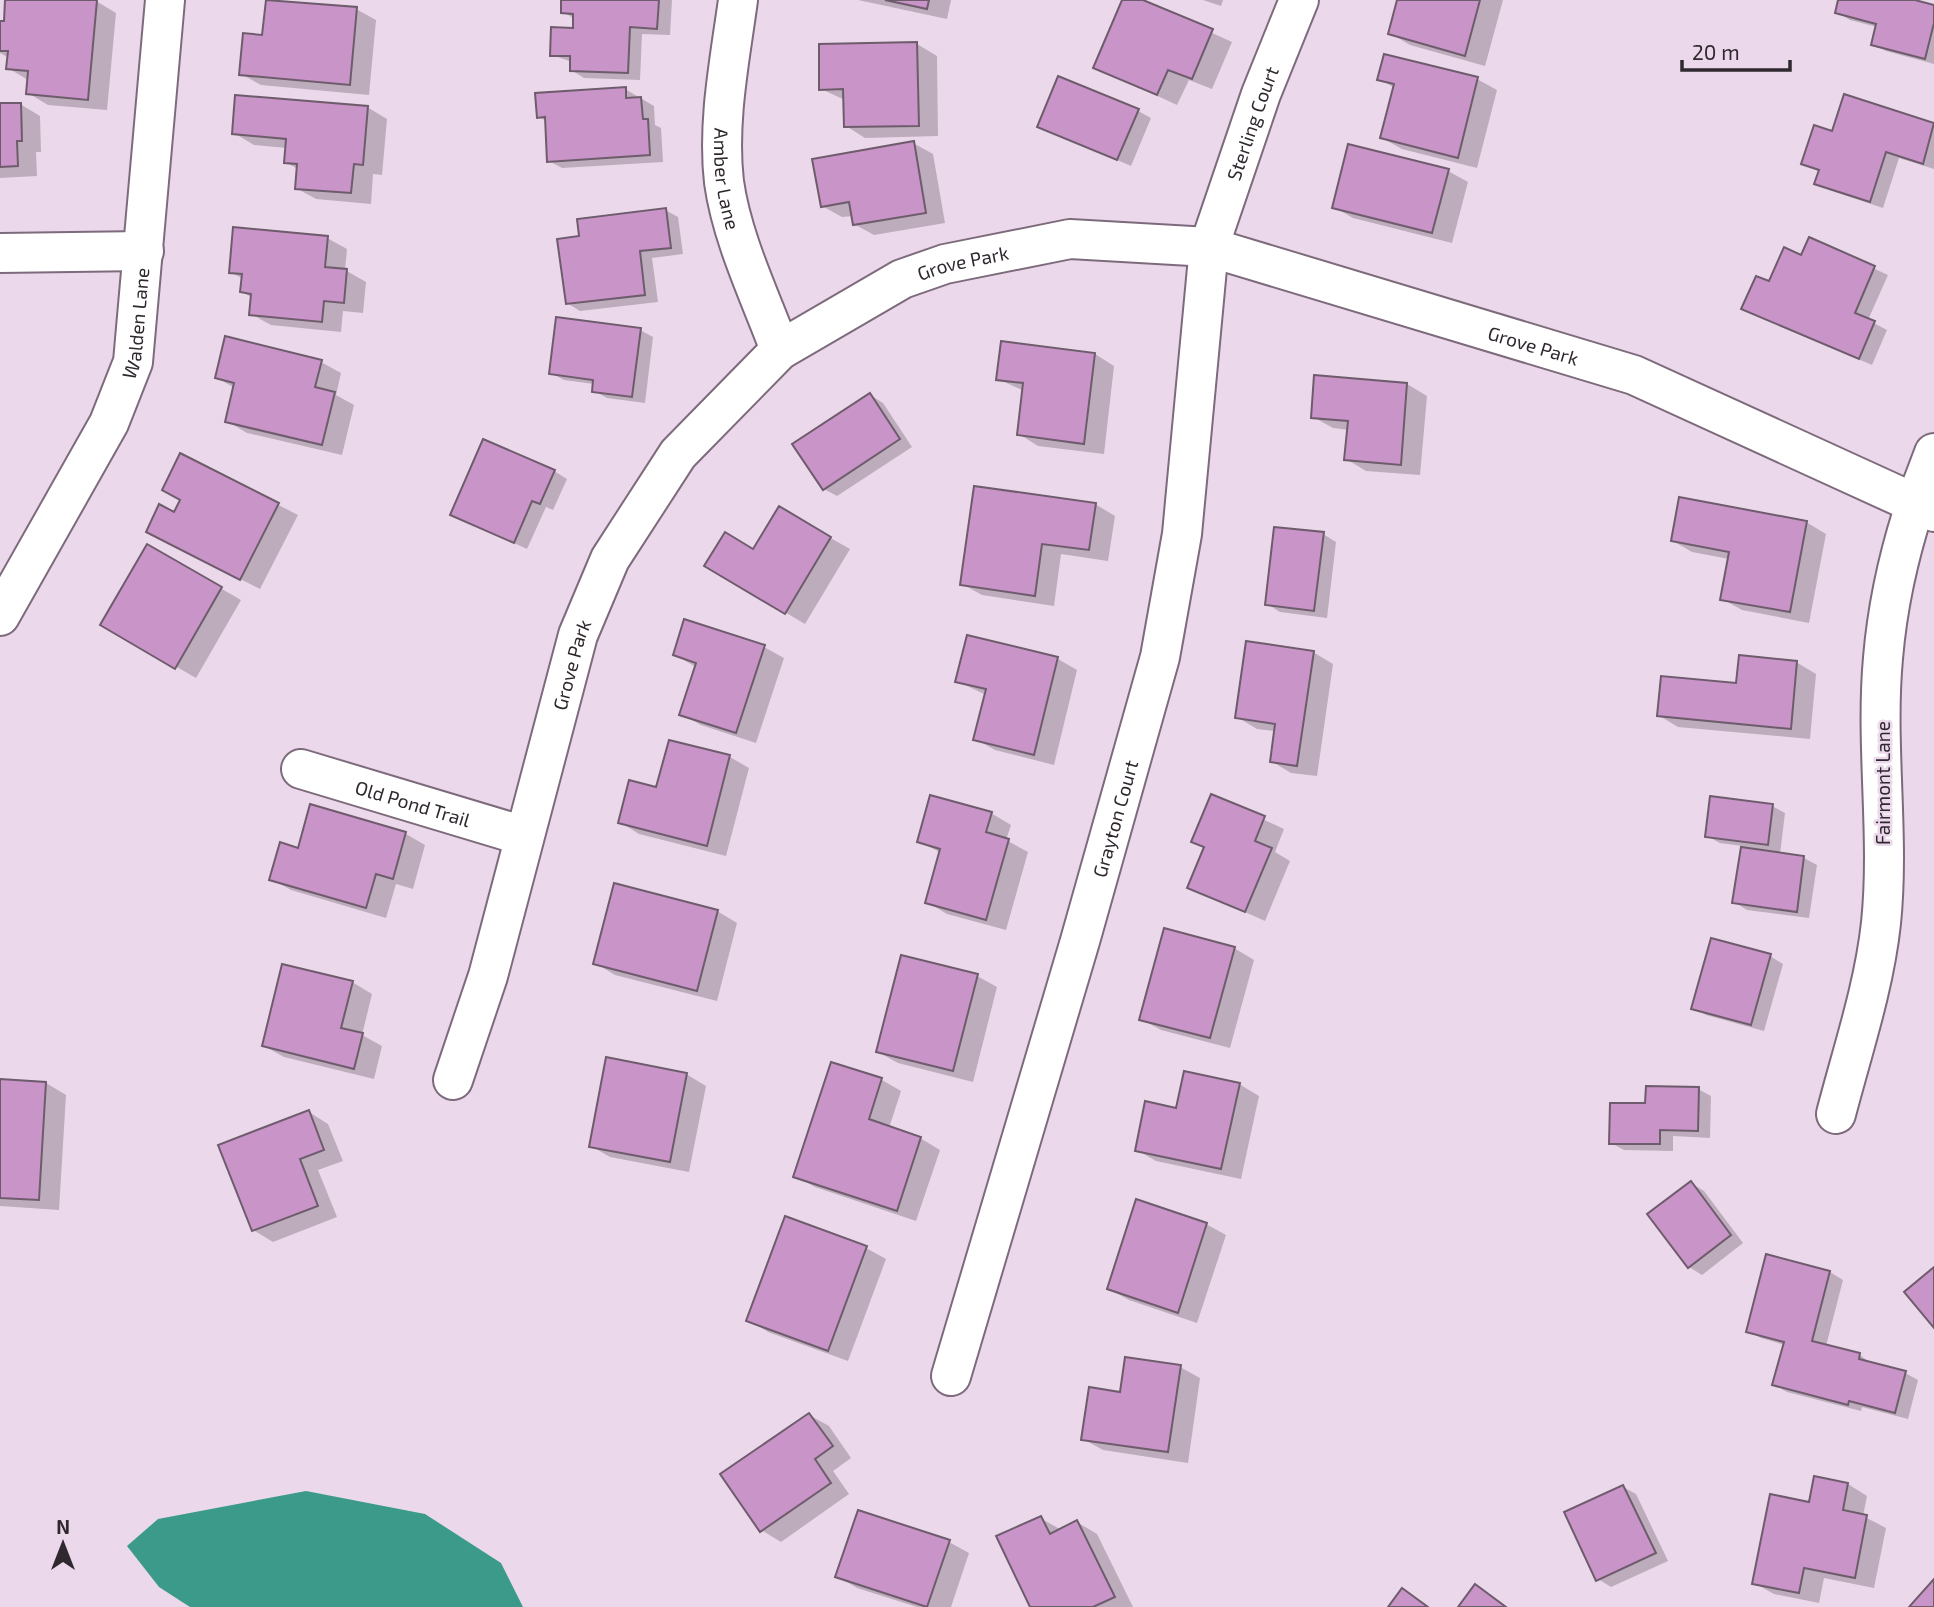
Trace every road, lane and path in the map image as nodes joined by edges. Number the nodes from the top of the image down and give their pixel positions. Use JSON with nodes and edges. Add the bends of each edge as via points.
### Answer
{"nodes":[{"id":1,"x":165,"y":0,"type":"edge"},
{"id":2,"x":738,"y":0,"type":"edge"},
{"id":3,"x":1299,"y":0,"type":"edge"},
{"id":4,"x":1209,"y":247,"type":"junction"},
{"id":5,"x":144,"y":251,"type":"junction"},
{"id":6,"x":0,"y":253,"type":"edge"},
{"id":7,"x":780,"y":350,"type":"junction"},
{"id":8,"x":1934,"y":453,"type":"edge"},
{"id":9,"x":1924,"y":507,"type":"edge"},
{"id":10,"x":0,"y":616,"type":"edge"},
{"id":11,"x":301,"y":769,"type":"dead end"},
{"id":12,"x":524,"y":836,"type":"junction"},
{"id":13,"x":453,"y":1080,"type":"dead end"},
{"id":14,"x":1836,"y":1114,"type":"dead end"},
{"id":15,"x":951,"y":1376,"type":"dead end"}],
"edges":[{"from":1,"to":5,"type":"street","name":"Walden Lane"},
{"from":2,"to":7,"type":"street","name":"Amber Lane","via":[[724,96],[724,180],[732,221]]},
{"from":3,"to":4,"type":"street","name":"Sterling Court","via":[[1261,94]]},
{"from":4,"to":7,"type":"street","name":"Grove Park","via":[[1070,239],[945,264],[902,279]]},
{"from":4,"to":9,"type":"street","name":"Grove Park","via":[[1634,375]]},
{"from":4,"to":15,"type":"street","name":"Grayton Court","via":[[1182,534],[1160,657]]},
{"from":5,"to":6,"type":"street"},
{"from":5,"to":10,"type":"street","name":"Walden Lane","via":[[133,362],[109,423]]},
{"from":7,"to":12,"type":"street","name":"Grove Park","via":[[678,454],[610,559],[578,635]]},
{"from":8,"to":9,"type":"street","name":"Fairmont Lane"},
{"from":9,"to":14,"type":"street","name":"Fairmont Lane","via":[[1895,578],[1882,658],[1881,920],[1875,966]]},
{"from":11,"to":12,"type":"street","name":"Old Pond Trail"},
{"from":12,"to":13,"type":"street","name":"Grove Park","via":[[488,976]]}]}
